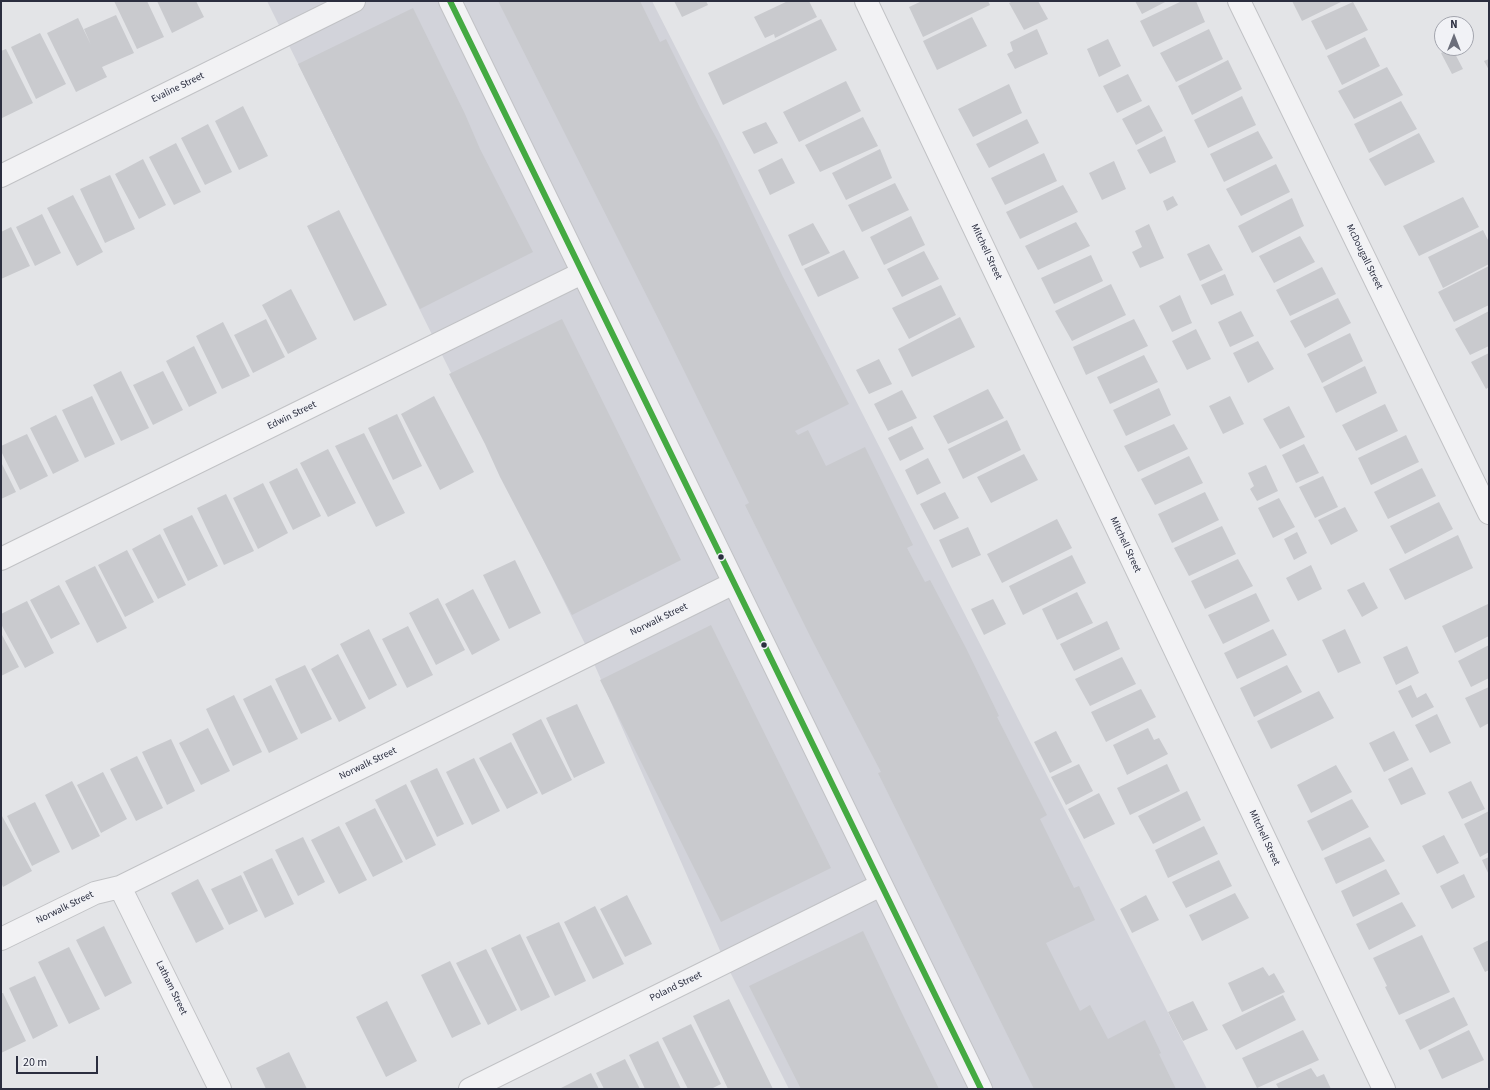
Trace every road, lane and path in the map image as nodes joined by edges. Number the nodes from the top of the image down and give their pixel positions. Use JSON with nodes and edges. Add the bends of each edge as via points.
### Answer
{"nodes":[{"id":1,"x":354,"y":1,"type":"edge"},
{"id":2,"x":450,"y":1,"type":"edge"},
{"id":3,"x":866,"y":1,"type":"edge"},
{"id":4,"x":1239,"y":1,"type":"edge"},
{"id":5,"x":1,"y":176,"type":"edge"},
{"id":6,"x":582,"y":273,"type":"junction"},
{"id":7,"x":1489,"y":513,"type":"edge"},
{"id":8,"x":1,"y":559,"type":"edge"},
{"id":9,"x":734,"y":583,"type":"junction"},
{"id":10,"x":881,"y":885,"type":"junction"},
{"id":11,"x":120,"y":887,"type":"junction"},
{"id":12,"x":1,"y":939,"type":"edge"},
{"id":13,"x":220,"y":1089,"type":"edge"},
{"id":14,"x":470,"y":1089,"type":"edge"},
{"id":15,"x":981,"y":1089,"type":"edge"},
{"id":16,"x":1384,"y":1089,"type":"edge"}],
"edges":[{"from":1,"to":5,"type":"street","name":"Evaline Street"},
{"from":2,"to":6,"type":"street"},
{"from":3,"to":16,"type":"street","name":"Mitchell Street"},
{"from":4,"to":7,"type":"street","name":"McDougall Street"},
{"from":6,"to":8,"type":"street","name":"Edwin Street"},
{"from":6,"to":9,"type":"street"},
{"from":9,"to":10,"type":"street"},
{"from":9,"to":11,"type":"street","name":"Norwalk Street"},
{"from":10,"to":14,"type":"street","name":"Poland Street"},
{"from":10,"to":15,"type":"street"},
{"from":11,"to":12,"type":"street","name":"Norwalk Street","via":[[95,893]]},
{"from":11,"to":13,"type":"street","name":"Latham Street"}]}
